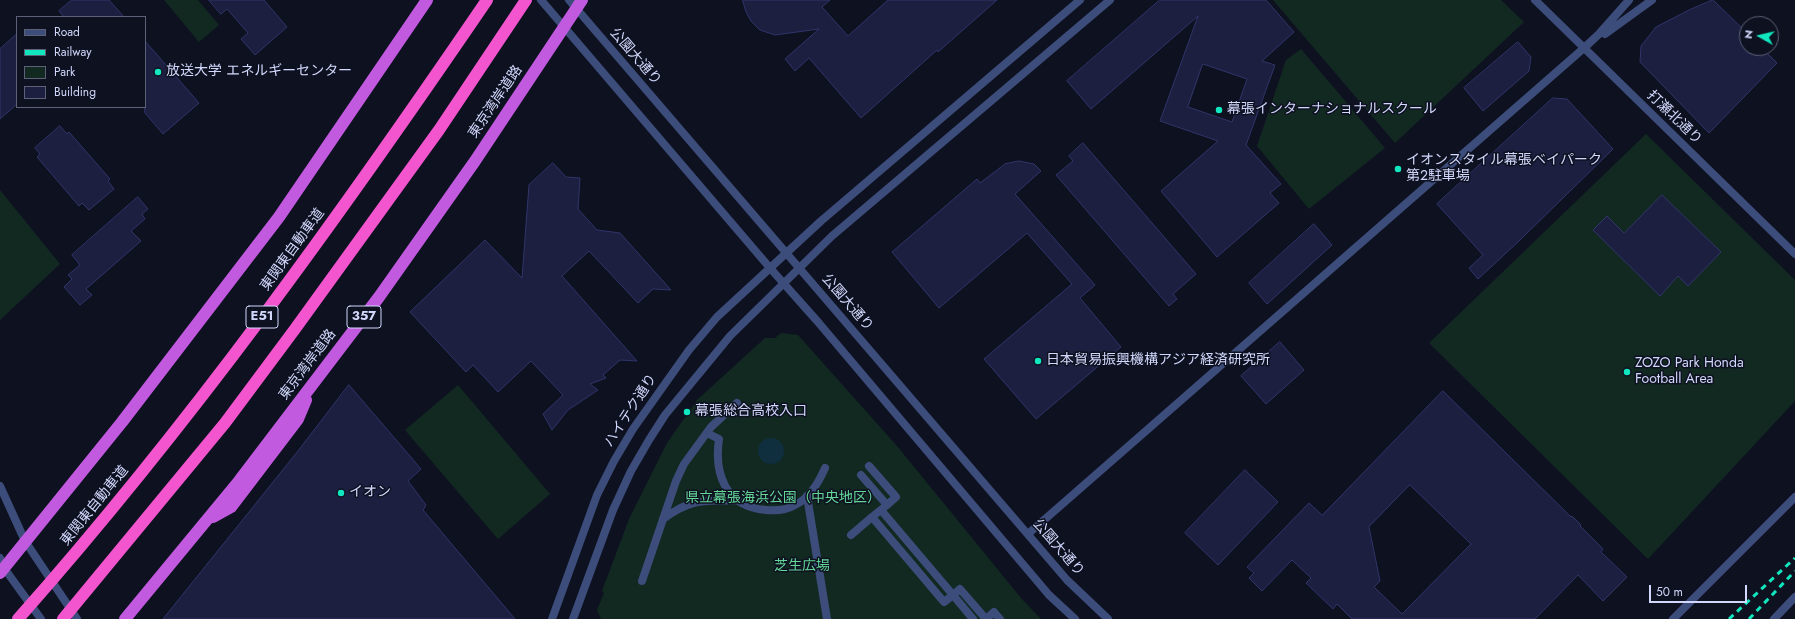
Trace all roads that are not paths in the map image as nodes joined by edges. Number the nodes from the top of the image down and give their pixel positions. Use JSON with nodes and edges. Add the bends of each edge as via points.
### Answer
{"nodes":[{"id":1,"x":427,"y":0,"type":"edge"},
{"id":2,"x":487,"y":0,"type":"edge"},
{"id":3,"x":526,"y":0,"type":"edge"},
{"id":4,"x":541,"y":0,"type":"edge"},
{"id":5,"x":1080,"y":0,"type":"edge"},
{"id":6,"x":1110,"y":0,"type":"edge"},
{"id":7,"x":1534,"y":0,"type":"edge"},
{"id":8,"x":1630,"y":0,"type":"edge"},
{"id":9,"x":1652,"y":0,"type":"edge"},
{"id":10,"x":576,"y":3,"type":"edge"},
{"id":11,"x":564,"y":27,"type":"junction"},
{"id":12,"x":1584,"y":48,"type":"junction"},
{"id":13,"x":787,"y":253,"type":"junction"},
{"id":14,"x":1795,"y":254,"type":"edge"},
{"id":15,"x":799,"y":267,"type":"junction"},
{"id":16,"x":770,"y":268,"type":"junction"},
{"id":17,"x":783,"y":283,"type":"junction"},
{"id":18,"x":737,"y":403,"type":"dead end"},
{"id":19,"x":707,"y":433,"type":"junction"},
{"id":20,"x":869,"y":466,"type":"dead end"},
{"id":21,"x":826,"y":468,"type":"dead end"},
{"id":22,"x":861,"y":475,"type":"dead end"},
{"id":23,"x":0,"y":486,"type":"edge"},
{"id":24,"x":808,"y":496,"type":"junction"},
{"id":25,"x":1795,"y":497,"type":"edge"},
{"id":26,"x":738,"y":500,"type":"junction"},
{"id":27,"x":884,"y":507,"type":"junction"},
{"id":28,"x":872,"y":517,"type":"junction"},
{"id":29,"x":663,"y":518,"type":"junction"},
{"id":30,"x":1028,"y":534,"type":"junction"},
{"id":31,"x":851,"y":535,"type":"dead end"},
{"id":32,"x":25,"y":541,"type":"junction"},
{"id":33,"x":915,"y":550,"type":"junction"},
{"id":34,"x":906,"y":557,"type":"junction"},
{"id":35,"x":1,"y":566,"type":"edge"},
{"id":36,"x":931,"y":569,"type":"junction"},
{"id":37,"x":922,"y":576,"type":"junction"},
{"id":38,"x":642,"y":581,"type":"dead end"},
{"id":39,"x":953,"y":595,"type":"junction"},
{"id":40,"x":1795,"y":597,"type":"edge"},
{"id":41,"x":18,"y":619,"type":"edge"},
{"id":42,"x":41,"y":619,"type":"edge"},
{"id":43,"x":63,"y":619,"type":"edge"},
{"id":44,"x":77,"y":619,"type":"edge"},
{"id":45,"x":125,"y":619,"type":"edge"},
{"id":46,"x":552,"y":619,"type":"edge"},
{"id":47,"x":573,"y":619,"type":"edge"},
{"id":48,"x":827,"y":619,"type":"edge"},
{"id":49,"x":974,"y":619,"type":"edge"},
{"id":50,"x":986,"y":619,"type":"edge"},
{"id":51,"x":1000,"y":619,"type":"edge"},
{"id":52,"x":1075,"y":619,"type":"edge"},
{"id":53,"x":1108,"y":619,"type":"edge"},
{"id":54,"x":1673,"y":619,"type":"edge"},
{"id":55,"x":1774,"y":619,"type":"edge"}],
"edges":[{"from":1,"to":32,"type":"highway","via":[[274,223],[122,422]]},
{"from":2,"to":41,"type":"highway","name":"東関東自動車道","number":"E51","bridge":true,"via":[[337,216],[226,365],[71,560]]},
{"from":3,"to":43,"type":"highway","number":"E51","bridge":true,"via":[[439,130],[286,342],[225,423]]},
{"from":4,"to":11,"type":"street"},
{"from":5,"to":13,"type":"street","name":"ハイテク通り","via":[[820,221]]},
{"from":6,"to":15,"type":"street","via":[[832,236]]},
{"from":7,"to":12,"type":"street","name":"打瀬北通り"},
{"from":8,"to":12,"type":"street"},
{"from":9,"to":12,"type":"street"},
{"from":10,"to":11,"type":"highway","name":"東京湾岸道路","number":"357"},
{"from":10,"to":13,"type":"street","name":"公園大通り"},
{"from":11,"to":16,"type":"street"},
{"from":11,"to":45,"type":"highway","name":"東京湾岸道路","number":"357","via":[[475,161],[379,297],[240,481]]},
{"from":12,"to":14,"type":"street","name":"打瀬北通り"},
{"from":12,"to":30,"type":"street"},
{"from":13,"to":15,"type":"street","name":"公園大通り"},
{"from":13,"to":16,"type":"street","name":"ハイテク通り"},
{"from":15,"to":17,"type":"street"},
{"from":15,"to":30,"type":"street","name":"公園大通り"},
{"from":16,"to":17,"type":"street"},
{"from":16,"to":46,"type":"street","name":"ハイテク通り","via":[[717,317],[689,350],[633,429],[598,495]]},
{"from":17,"to":47,"type":"street","via":[[730,336],[649,440],[613,510]]},
{"from":17,"to":52,"type":"street","via":[[1049,595]]},
{"from":18,"to":19,"type":"street"},
{"from":19,"to":26,"type":"street","via":[[719,438],[719,471],[726,488]]},
{"from":19,"to":29,"type":"street","via":[[684,464]]},
{"from":20,"to":27,"type":"street","via":[[896,497]]},
{"from":21,"to":24,"type":"street"},
{"from":22,"to":27,"type":"street"},
{"from":23,"to":32,"type":"street"},
{"from":24,"to":26,"type":"street","via":[[785,510],[761,510]]},
{"from":24,"to":48,"type":"street"},
{"from":25,"to":54,"type":"street"},
{"from":26,"to":29,"type":"street","via":[[698,501],[681,507]]},
{"from":27,"to":28,"type":"street"},
{"from":27,"to":33,"type":"street"},
{"from":28,"to":31,"type":"street"},
{"from":28,"to":34,"type":"street"},
{"from":29,"to":38,"type":"street"},
{"from":30,"to":53,"type":"street","name":"公園大通り","via":[[1067,580]]},
{"from":32,"to":35,"type":"highway"},
{"from":32,"to":44,"type":"street"},
{"from":33,"to":34,"type":"street"},
{"from":33,"to":36,"type":"street"},
{"from":34,"to":37,"type":"street"},
{"from":35,"to":42,"type":"street"},
{"from":36,"to":37,"type":"street"},
{"from":36,"to":39,"type":"street"},
{"from":37,"to":39,"type":"street","via":[[944,602]]},
{"from":39,"to":49,"type":"street"},
{"from":39,"to":50,"type":"street","via":[[960,588]]},
{"from":40,"to":55,"type":"street"},
{"from":50,"to":51,"type":"street","via":[[994,612]]}]}
